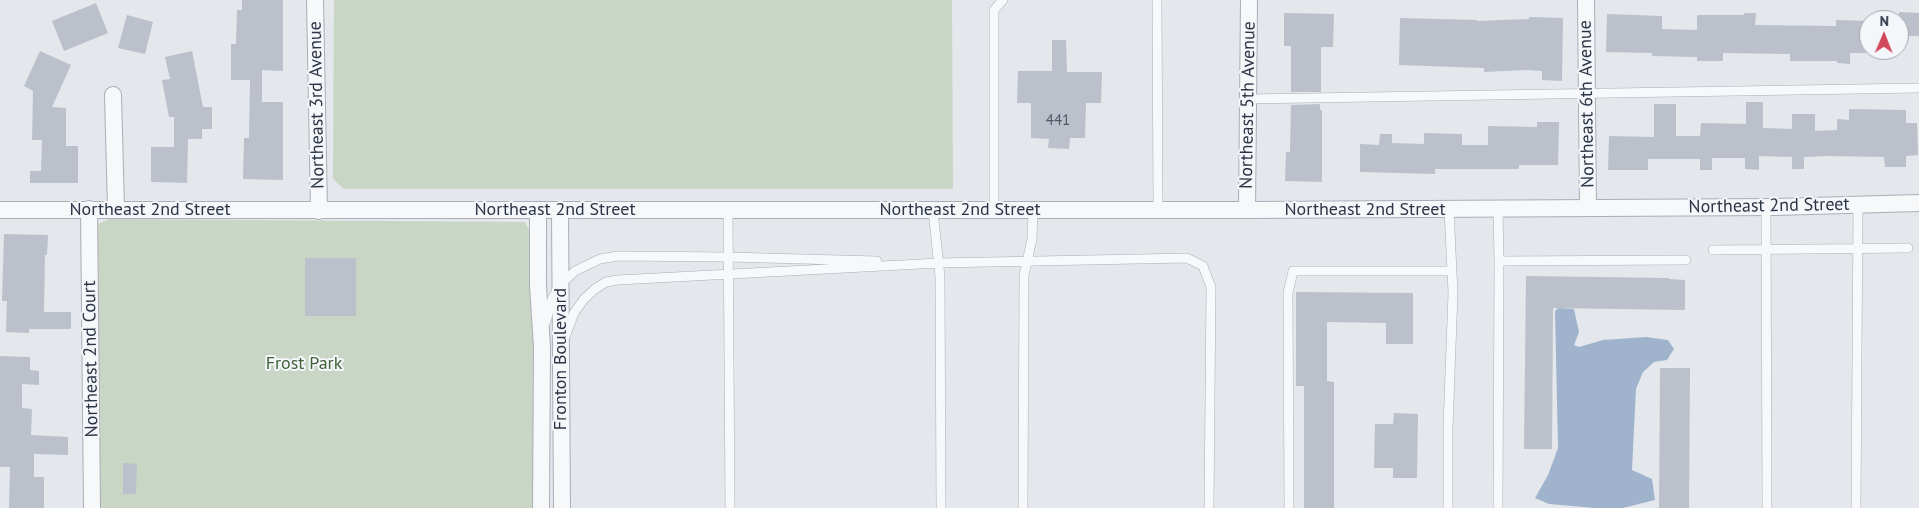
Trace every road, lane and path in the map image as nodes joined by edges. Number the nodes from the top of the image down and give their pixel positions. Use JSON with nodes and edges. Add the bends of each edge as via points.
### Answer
{"nodes":[{"id":1,"x":315,"y":0,"type":"edge"},
{"id":2,"x":1003,"y":0,"type":"edge"},
{"id":3,"x":1157,"y":0,"type":"edge"},
{"id":4,"x":1249,"y":0,"type":"edge"},
{"id":5,"x":1586,"y":0,"type":"edge"},
{"id":6,"x":1919,"y":88,"type":"edge"},
{"id":7,"x":1587,"y":93,"type":"junction"},
{"id":8,"x":113,"y":95,"type":"dead end"},
{"id":9,"x":1248,"y":99,"type":"junction"},
{"id":10,"x":1919,"y":203,"type":"edge"},
{"id":11,"x":1858,"y":204,"type":"junction"},
{"id":12,"x":1766,"y":207,"type":"junction"},
{"id":13,"x":1588,"y":208,"type":"junction"},
{"id":14,"x":89,"y":209,"type":"junction"},
{"id":15,"x":116,"y":209,"type":"junction"},
{"id":16,"x":1449,"y":209,"type":"junction"},
{"id":17,"x":1498,"y":209,"type":"junction"},
{"id":18,"x":0,"y":210,"type":"edge"},
{"id":19,"x":538,"y":210,"type":"junction"},
{"id":20,"x":560,"y":210,"type":"junction"},
{"id":21,"x":728,"y":210,"type":"junction"},
{"id":22,"x":933,"y":210,"type":"junction"},
{"id":23,"x":994,"y":210,"type":"junction"},
{"id":24,"x":1033,"y":210,"type":"junction"},
{"id":25,"x":1158,"y":210,"type":"junction"},
{"id":26,"x":1247,"y":210,"type":"junction"},
{"id":27,"x":318,"y":211,"type":"junction"},
{"id":28,"x":1858,"y":248,"type":"junction"},
{"id":29,"x":1908,"y":248,"type":"dead end"},
{"id":30,"x":1766,"y":249,"type":"junction"},
{"id":31,"x":1713,"y":250,"type":"dead end"},
{"id":32,"x":728,"y":257,"type":"junction"},
{"id":33,"x":1028,"y":260,"type":"junction"},
{"id":34,"x":1686,"y":260,"type":"dead end"},
{"id":35,"x":1499,"y":262,"type":"junction"},
{"id":36,"x":939,"y":263,"type":"junction"},
{"id":37,"x":1452,"y":270,"type":"junction"},
{"id":38,"x":729,"y":274,"type":"junction"},
{"id":39,"x":560,"y":284,"type":"junction"},
{"id":40,"x":542,"y":347,"type":"junction"},
{"id":41,"x":561,"y":349,"type":"junction"},
{"id":42,"x":92,"y":508,"type":"edge"},
{"id":43,"x":541,"y":508,"type":"edge"},
{"id":44,"x":562,"y":508,"type":"edge"},
{"id":45,"x":730,"y":508,"type":"edge"},
{"id":46,"x":941,"y":508,"type":"edge"},
{"id":47,"x":1023,"y":508,"type":"edge"},
{"id":48,"x":1209,"y":508,"type":"edge"},
{"id":49,"x":1289,"y":508,"type":"edge"},
{"id":50,"x":1448,"y":508,"type":"edge"},
{"id":51,"x":1498,"y":508,"type":"edge"},
{"id":52,"x":1766,"y":508,"type":"edge"},
{"id":53,"x":1856,"y":508,"type":"edge"}],
"edges":[{"from":1,"to":27,"type":"street","name":"Northeast 3rd Avenue"},
{"from":2,"to":23,"type":"lane","via":[[994,10]]},
{"from":3,"to":25,"type":"lane"},
{"from":4,"to":9,"type":"street","name":"Northeast 5th Avenue"},
{"from":5,"to":7,"type":"street","name":"Northeast 6th Avenue"},
{"from":6,"to":7,"type":"lane"},
{"from":7,"to":9,"type":"lane"},
{"from":7,"to":13,"type":"street","name":"Northeast 6th Avenue"},
{"from":8,"to":15,"type":"street"},
{"from":9,"to":26,"type":"street","name":"Northeast 5th Avenue"},
{"from":10,"to":11,"type":"street","name":"Northeast 2nd Street"},
{"from":11,"to":12,"type":"street","name":"Northeast 2nd Street"},
{"from":11,"to":28,"type":"lane"},
{"from":12,"to":13,"type":"street","name":"Northeast 2nd Street"},
{"from":12,"to":30,"type":"lane"},
{"from":13,"to":17,"type":"street","name":"Northeast 2nd Street"},
{"from":14,"to":15,"type":"street","name":"Northeast 2nd Street"},
{"from":14,"to":18,"type":"street","name":"Northeast 2nd Street"},
{"from":14,"to":42,"type":"street","name":"Northeast 2nd Court"},
{"from":15,"to":27,"type":"street","name":"Northeast 2nd Street"},
{"from":16,"to":17,"type":"street","name":"Northeast 2nd Street"},
{"from":16,"to":26,"type":"street","name":"Northeast 2nd Street"},
{"from":16,"to":37,"type":"lane"},
{"from":17,"to":35,"type":"lane"},
{"from":19,"to":20,"type":"street","name":"Northeast 2nd Street"},
{"from":19,"to":27,"type":"street","name":"Northeast 2nd Street"},
{"from":19,"to":40,"type":"street","name":"Fronton Boulevard"},
{"from":20,"to":21,"type":"street","name":"Northeast 2nd Street"},
{"from":20,"to":39,"type":"street","name":"Fronton Boulevard"},
{"from":21,"to":22,"type":"street","name":"Northeast 2nd Street"},
{"from":21,"to":32,"type":"lane"},
{"from":22,"to":23,"type":"street","name":"Northeast 2nd Street"},
{"from":22,"to":36,"type":"lane"},
{"from":23,"to":24,"type":"street","name":"Northeast 2nd Street"},
{"from":24,"to":25,"type":"street","name":"Northeast 2nd Street"},
{"from":24,"to":33,"type":"lane"},
{"from":25,"to":26,"type":"street","name":"Northeast 2nd Street"},
{"from":28,"to":29,"type":"lane"},
{"from":28,"to":30,"type":"lane"},
{"from":28,"to":53,"type":"lane"},
{"from":30,"to":31,"type":"lane"},
{"from":30,"to":52,"type":"lane"},
{"from":32,"to":36,"type":"lane"},
{"from":32,"to":38,"type":"lane"},
{"from":32,"to":39,"type":"lane","via":[[618,256],[584,266]]},
{"from":33,"to":36,"type":"lane"},
{"from":33,"to":47,"type":"lane","via":[[1024,275]]},
{"from":33,"to":48,"type":"lane","via":[[1187,258],[1203,266],[1211,287]]},
{"from":34,"to":35,"type":"lane"},
{"from":35,"to":51,"type":"lane"},
{"from":36,"to":38,"type":"lane"},
{"from":36,"to":46,"type":"lane"},
{"from":37,"to":49,"type":"lane","via":[[1293,270],[1288,293]]},
{"from":37,"to":50,"type":"lane"},
{"from":38,"to":41,"type":"lane","via":[[606,282],[584,298],[574,313]]},
{"from":38,"to":45,"type":"lane"},
{"from":39,"to":40,"type":"lane","via":[[547,315]]},
{"from":39,"to":41,"type":"street","name":"Fronton Boulevard"},
{"from":40,"to":43,"type":"street","name":"Fronton Boulevard"},
{"from":41,"to":44,"type":"street","name":"Fronton Boulevard"}]}
